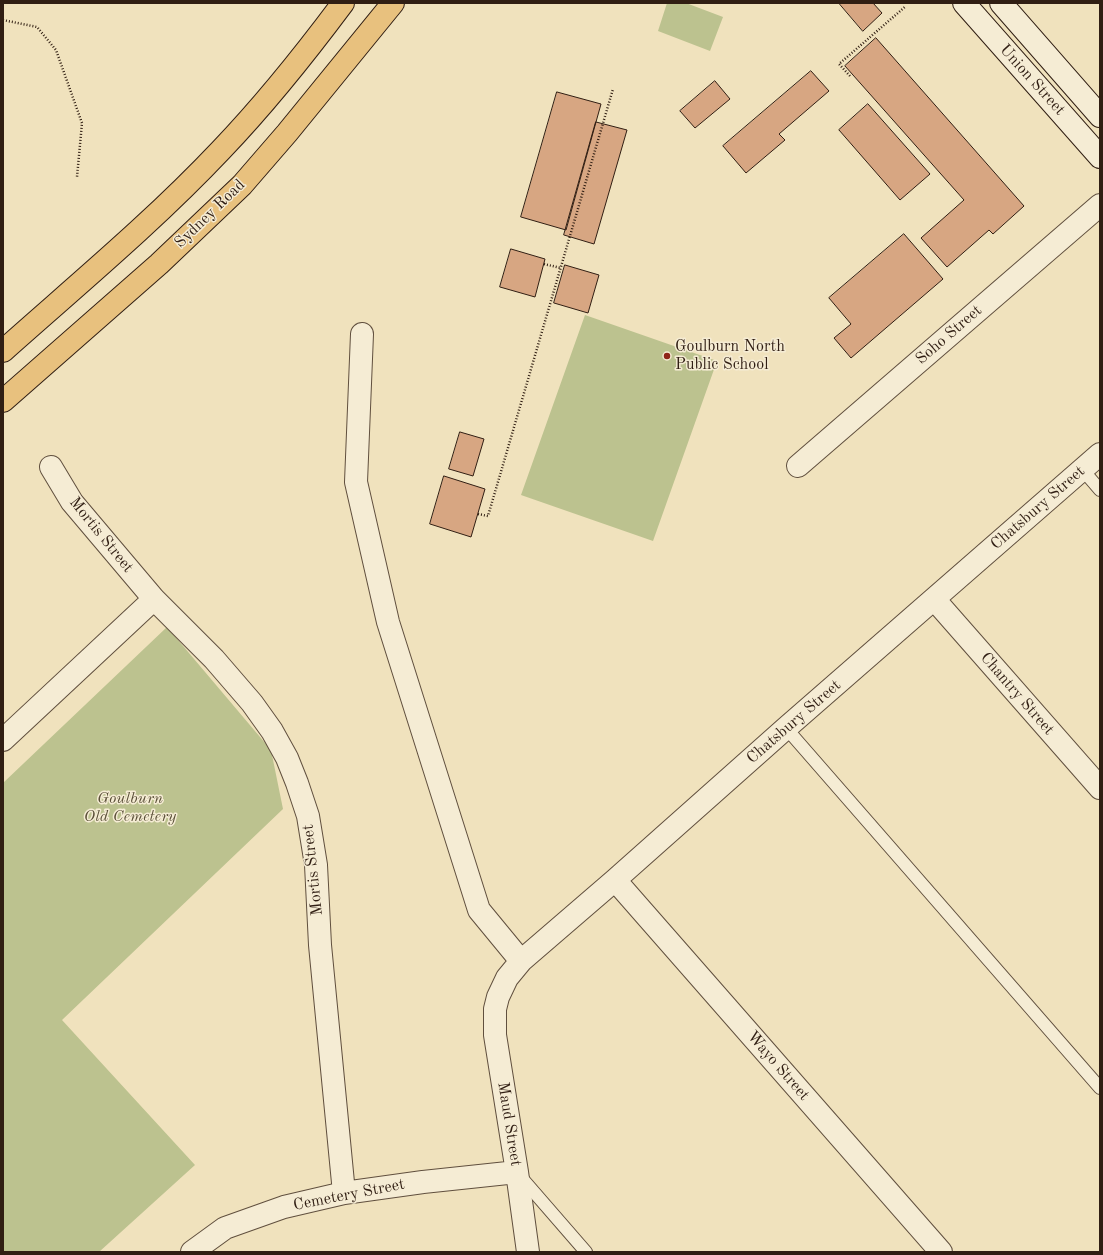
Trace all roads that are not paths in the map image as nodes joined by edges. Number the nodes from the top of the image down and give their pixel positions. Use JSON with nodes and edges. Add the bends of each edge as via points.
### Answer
{"nodes":[{"id":1,"x":343,"y":3,"type":"edge"},
{"id":2,"x":393,"y":3,"type":"edge"},
{"id":3,"x":964,"y":3,"type":"edge"},
{"id":4,"x":1001,"y":3,"type":"edge"},
{"id":5,"x":1100,"y":116,"type":"edge"},
{"id":6,"x":1100,"y":157,"type":"edge"},
{"id":7,"x":1100,"y":205,"type":"edge"},
{"id":8,"x":362,"y":334,"type":"dead end"},
{"id":9,"x":3,"y":351,"type":"edge"},
{"id":10,"x":3,"y":401,"type":"edge"},
{"id":11,"x":1100,"y":454,"type":"edge"},
{"id":12,"x":798,"y":466,"type":"dead end"},
{"id":13,"x":51,"y":467,"type":"dead end"},
{"id":14,"x":1082,"y":469,"type":"junction"},
{"id":15,"x":1100,"y":490,"type":"edge"},
{"id":16,"x":154,"y":599,"type":"junction"},
{"id":17,"x":934,"y":599,"type":"junction"},
{"id":18,"x":786,"y":728,"type":"junction"},
{"id":19,"x":3,"y":740,"type":"edge"},
{"id":20,"x":1100,"y":788,"type":"edge"},
{"id":21,"x":615,"y":880,"type":"junction"},
{"id":22,"x":521,"y":961,"type":"junction"},
{"id":23,"x":498,"y":997,"type":"joint"},
{"id":24,"x":1100,"y":1088,"type":"edge"},
{"id":25,"x":517,"y":1172,"type":"junction"},
{"id":26,"x":344,"y":1192,"type":"junction"},
{"id":27,"x":192,"y":1252,"type":"edge"},
{"id":28,"x":528,"y":1252,"type":"edge"},
{"id":29,"x":586,"y":1252,"type":"edge"},
{"id":30,"x":941,"y":1252,"type":"edge"}],
"edges":[{"from":1,"to":9,"type":"main road","via":[[252,118],[221,150],[144,226]]},
{"from":2,"to":10,"type":"main road","name":"Sydney Road","via":[[287,134],[242,185],[159,264]]},
{"from":3,"to":6,"type":"street","name":"Union Street"},
{"from":4,"to":5,"type":"street","name":"Union Street"},
{"from":7,"to":12,"type":"street","name":"Soho Street"},
{"from":8,"to":22,"type":"street","via":[[356,482],[388,622],[478,910]]},
{"from":11,"to":14,"type":"street","name":"Chatsbury Street"},
{"from":13,"to":16,"type":"street","name":"Mortis Street","via":[[72,502]]},
{"from":14,"to":15,"type":"lane"},
{"from":14,"to":17,"type":"street","name":"Chatsbury Street"},
{"from":16,"to":19,"type":"street"},
{"from":16,"to":26,"type":"street","name":"Mortis Street","via":[[214,658],[272,731],[297,783],[308,816],[316,865],[320,945]]},
{"from":17,"to":18,"type":"street","name":"Chatsbury Street"},
{"from":17,"to":20,"type":"street","name":"Chantry Street"},
{"from":18,"to":21,"type":"street","name":"Chatsbury Street"},
{"from":18,"to":24,"type":"lane"},
{"from":21,"to":22,"type":"street","name":"Chatsbury Street"},
{"from":21,"to":30,"type":"street","name":"Wayo Street"},
{"from":22,"to":23,"type":"street","name":"Chatsbury Street","via":[[507,978]]},
{"from":23,"to":25,"type":"street","name":"Maud Street","via":[[495,1009],[495,1035]]},
{"from":25,"to":26,"type":"street","name":"Cemetery Street"},
{"from":25,"to":28,"type":"street","name":"Maud Street"},
{"from":25,"to":29,"type":"lane"},
{"from":26,"to":27,"type":"street","name":"Cemetery Street","via":[[284,1207],[226,1228]]}]}
